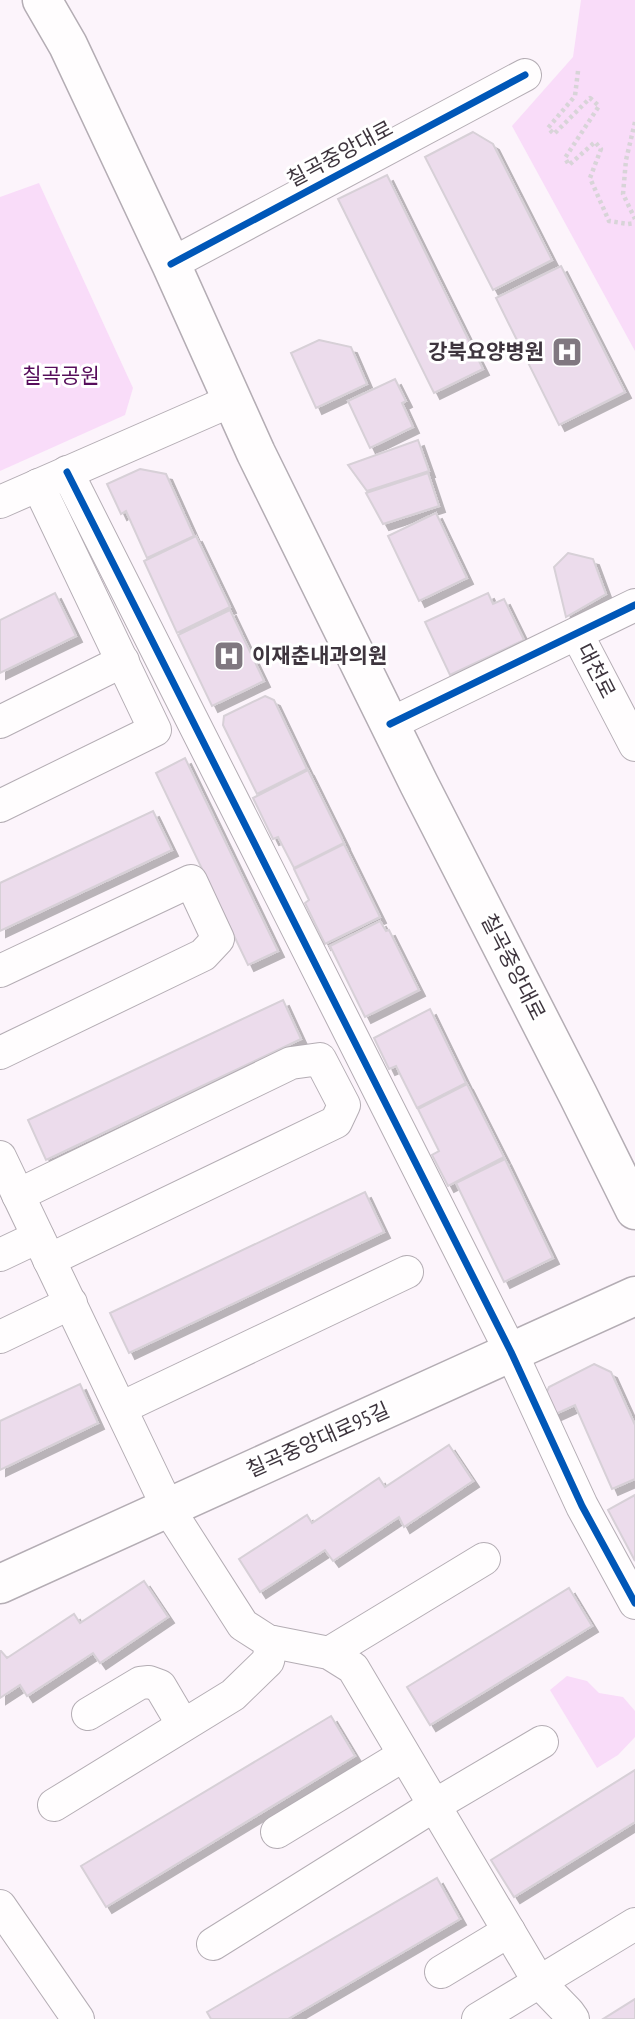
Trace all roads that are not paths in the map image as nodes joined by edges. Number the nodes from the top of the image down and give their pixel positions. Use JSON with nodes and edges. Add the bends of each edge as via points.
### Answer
{"nodes":[{"id":1,"x":42,"y":0,"type":"edge"},
{"id":2,"x":525,"y":75,"type":"dead end"},
{"id":3,"x":171,"y":264,"type":"junction"},
{"id":4,"x":233,"y":400,"type":"junction"},
{"id":5,"x":67,"y":472,"type":"junction"},
{"id":6,"x":37,"y":485,"type":"junction"},
{"id":7,"x":0,"y":502,"type":"edge"},
{"id":8,"x":635,"y":605,"type":"edge"},
{"id":9,"x":577,"y":634,"type":"junction"},
{"id":10,"x":123,"y":661,"type":"junction"},
{"id":11,"x":0,"y":722,"type":"edge"},
{"id":12,"x":390,"y":724,"type":"junction"},
{"id":13,"x":635,"y":745,"type":"edge"},
{"id":14,"x":0,"y":806,"type":"edge"},
{"id":15,"x":0,"y":971,"type":"edge"},
{"id":16,"x":0,"y":1053,"type":"edge"},
{"id":17,"x":0,"y":1157,"type":"edge"},
{"id":18,"x":18,"y":1195,"type":"junction"},
{"id":19,"x":635,"y":1210,"type":"edge"},
{"id":20,"x":44,"y":1249,"type":"junction"},
{"id":21,"x":0,"y":1255,"type":"edge"},
{"id":22,"x":407,"y":1272,"type":"dead end"},
{"id":23,"x":635,"y":1296,"type":"edge"},
{"id":24,"x":71,"y":1303,"type":"junction"},
{"id":25,"x":0,"y":1337,"type":"edge"},
{"id":26,"x":511,"y":1352,"type":"junction"},
{"id":27,"x":121,"y":1408,"type":"junction"},
{"id":28,"x":168,"y":1508,"type":"junction"},
{"id":29,"x":484,"y":1559,"type":"dead end"},
{"id":30,"x":0,"y":1584,"type":"edge"},
{"id":31,"x":635,"y":1603,"type":"edge"},
{"id":32,"x":272,"y":1642,"type":"junction"},
{"id":33,"x":329,"y":1653,"type":"junction"},
{"id":34,"x":88,"y":1714,"type":"dead end"},
{"id":35,"x":183,"y":1725,"type":"junction"},
{"id":36,"x":542,"y":1742,"type":"dead end"},
{"id":37,"x":404,"y":1755,"type":"junction"},
{"id":38,"x":54,"y":1805,"type":"dead end"},
{"id":39,"x":435,"y":1805,"type":"junction"},
{"id":40,"x":277,"y":1832,"type":"dead end"},
{"id":41,"x":0,"y":1906,"type":"edge"},
{"id":42,"x":635,"y":1924,"type":"edge"},
{"id":43,"x":509,"y":1931,"type":"junction"},
{"id":44,"x":213,"y":1944,"type":"dead end"},
{"id":45,"x":441,"y":1972,"type":"dead end"},
{"id":46,"x":539,"y":1982,"type":"junction"},
{"id":47,"x":78,"y":2019,"type":"edge"},
{"id":48,"x":478,"y":2019,"type":"edge"},
{"id":49,"x":573,"y":2019,"type":"edge"}],
"edges":[{"from":1,"to":3,"type":"main road","name":"칠곡중앙대로","via":[[68,45]]},
{"from":2,"to":3,"type":"street","name":"칠곡중앙대로"},
{"from":3,"to":4,"type":"main road","name":"칠곡중앙대로"},
{"from":4,"to":5,"type":"street"},
{"from":4,"to":12,"type":"main road","name":"칠곡중앙대로"},
{"from":5,"to":6,"type":"street"},
{"from":5,"to":26,"type":"street"},
{"from":6,"to":7,"type":"street"},
{"from":6,"to":10,"type":"street"},
{"from":8,"to":9,"type":"street"},
{"from":9,"to":12,"type":"street"},
{"from":9,"to":13,"type":"street","name":"대천로"},
{"from":10,"to":11,"type":"street"},
{"from":10,"to":14,"type":"street","via":[[155,730]]},
{"from":12,"to":19,"type":"main road","name":"칠곡중앙대로"},
{"from":15,"to":16,"type":"street","via":[[191,880],[218,939],[203,956]]},
{"from":17,"to":18,"type":"street"},
{"from":18,"to":20,"type":"street"},
{"from":18,"to":20,"type":"street","via":[[291,1063],[320,1059],[344,1105],[335,1122]]},
{"from":20,"to":21,"type":"street"},
{"from":20,"to":24,"type":"street"},
{"from":22,"to":27,"type":"street"},
{"from":23,"to":26,"type":"main road","name":"칠곡중앙대로95길"},
{"from":24,"to":25,"type":"street"},
{"from":24,"to":27,"type":"street"},
{"from":26,"to":28,"type":"main road","name":"칠곡중앙대로95길"},
{"from":26,"to":31,"type":"street","via":[[582,1506]]},
{"from":27,"to":28,"type":"street"},
{"from":28,"to":30,"type":"main road","name":"칠곡중앙대로95길"},
{"from":28,"to":32,"type":"street","via":[[243,1625]]},
{"from":29,"to":33,"type":"street"},
{"from":32,"to":33,"type":"street"},
{"from":32,"to":35,"type":"street","via":[[268,1661],[233,1695]]},
{"from":33,"to":37,"type":"street","via":[[353,1668]]},
{"from":34,"to":35,"type":"street","via":[[149,1682],[160,1686]]},
{"from":35,"to":38,"type":"street"},
{"from":36,"to":39,"type":"street"},
{"from":37,"to":39,"type":"street"},
{"from":37,"to":40,"type":"street"},
{"from":39,"to":43,"type":"street"},
{"from":39,"to":44,"type":"street"},
{"from":41,"to":47,"type":"street"},
{"from":42,"to":46,"type":"street"},
{"from":43,"to":45,"type":"street"},
{"from":43,"to":46,"type":"street"},
{"from":46,"to":48,"type":"street"},
{"from":46,"to":49,"type":"street"}]}
